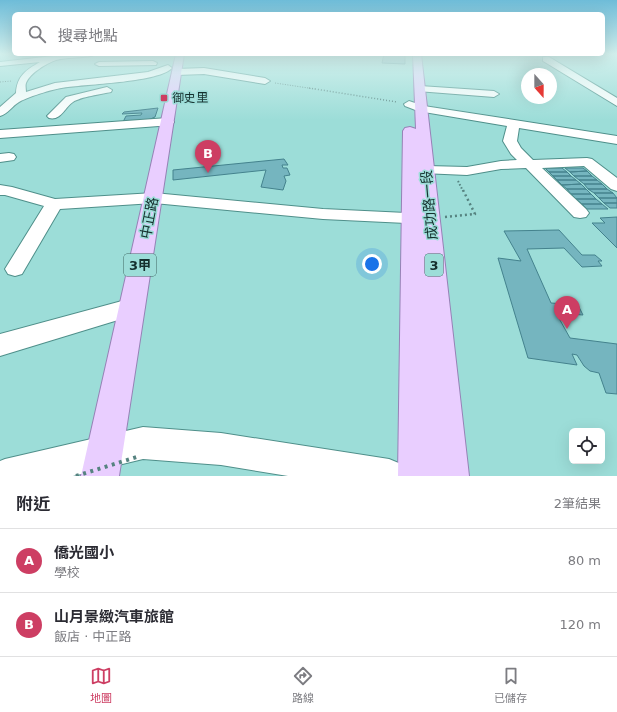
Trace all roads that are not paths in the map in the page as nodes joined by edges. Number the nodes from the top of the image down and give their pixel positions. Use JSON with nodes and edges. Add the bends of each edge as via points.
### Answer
{"nodes":[{"id":1,"x":27,"y":76,"type":"edge"},
{"id":2,"x":70,"y":76,"type":"edge"},
{"id":3,"x":100,"y":76,"type":"edge"},
{"id":4,"x":133,"y":76,"type":"edge"},
{"id":5,"x":174,"y":76,"type":"edge"},
{"id":6,"x":236,"y":76,"type":"edge"},
{"id":7,"x":410,"y":76,"type":"edge"},
{"id":8,"x":414,"y":76,"type":"edge"},
{"id":9,"x":574,"y":76,"type":"edge"},
{"id":10,"x":265,"y":81,"type":"road end"},
{"id":11,"x":56,"y":86,"type":"junction"},
{"id":12,"x":494,"y":94,"type":"dead end"},
{"id":13,"x":0,"y":97,"type":"edge"},
{"id":14,"x":19,"y":97,"type":"junction"},
{"id":15,"x":412,"y":101,"type":"junction"},
{"id":16,"x":617,"y":103,"type":"edge"},
{"id":17,"x":0,"y":113,"type":"edge"},
{"id":18,"x":53,"y":116,"type":"dead end"},
{"id":19,"x":168,"y":122,"type":"junction"},
{"id":20,"x":514,"y":123,"type":"junction"},
{"id":21,"x":0,"y":134,"type":"edge"},
{"id":22,"x":617,"y":140,"type":"edge"},
{"id":23,"x":528,"y":163,"type":"junction"},
{"id":24,"x":426,"y":170,"type":"junction"},
{"id":25,"x":617,"y":186,"type":"edge"},
{"id":26,"x":0,"y":190,"type":"edge"},
{"id":27,"x":154,"y":198,"type":"junction"},
{"id":28,"x":54,"y":204,"type":"junction"},
{"id":29,"x":580,"y":213,"type":"dead end"},
{"id":30,"x":421,"y":219,"type":"junction"},
{"id":31,"x":16,"y":269,"type":"dead end"},
{"id":32,"x":133,"y":307,"type":"junction"},
{"id":33,"x":0,"y":345,"type":"edge"},
{"id":34,"x":103,"y":463,"type":"edge"},
{"id":35,"x":5,"y":476,"type":"edge"},
{"id":36,"x":389,"y":476,"type":"edge"},
{"id":37,"x":417,"y":476,"type":"edge"},
{"id":38,"x":450,"y":476,"type":"edge"}],
"edges":[{"from":1,"to":14,"type":"street","via":[[23,80]]},
{"from":2,"to":11,"type":"street"},
{"from":3,"to":11,"type":"street"},
{"from":4,"to":18,"type":"street","via":[[134,83],[70,99]]},
{"from":5,"to":19,"type":"main road","name":"中正路","number":"3甲"},
{"from":6,"to":10,"type":"street"},
{"from":7,"to":15,"type":"main road","name":"成功路一段","number":"3"},
{"from":8,"to":15,"type":"main road","name":"成功路一段","number":"3"},
{"from":9,"to":16,"type":"street"},
{"from":11,"to":14,"type":"street"},
{"from":12,"to":15,"type":"street"},
{"from":13,"to":14,"type":"street"},
{"from":14,"to":17,"type":"street"},
{"from":15,"to":20,"type":"street"},
{"from":15,"to":24,"type":"main road","name":"成功路一段","number":"3"},
{"from":15,"to":30,"type":"main road","name":"成功路一段","number":"3"},
{"from":19,"to":21,"type":"street"},
{"from":19,"to":27,"type":"main road","name":"中正路","number":"3甲"},
{"from":20,"to":22,"type":"street"},
{"from":20,"to":23,"type":"street","via":[[510,141]]},
{"from":23,"to":24,"type":"street","via":[[453,172]]},
{"from":23,"to":25,"type":"street","via":[[587,162]]},
{"from":23,"to":29,"type":"street"},
{"from":24,"to":30,"type":"main road","name":"成功路一段","number":"3"},
{"from":26,"to":28,"type":"street"},
{"from":27,"to":28,"type":"street"},
{"from":27,"to":30,"type":"street","via":[[323,214]]},
{"from":27,"to":32,"type":"main road","name":"中正路","number":"3甲"},
{"from":28,"to":31,"type":"street"},
{"from":30,"to":37,"type":"main road","name":"成功路一段","number":"3"},
{"from":30,"to":38,"type":"main road","name":"成功路一段","number":"3"},
{"from":32,"to":33,"type":"street"},
{"from":32,"to":34,"type":"main road","name":"中正路","number":"3甲"},
{"from":34,"to":35,"type":"street"},
{"from":34,"to":36,"type":"street","via":[[143,443],[206,448]]}]}
